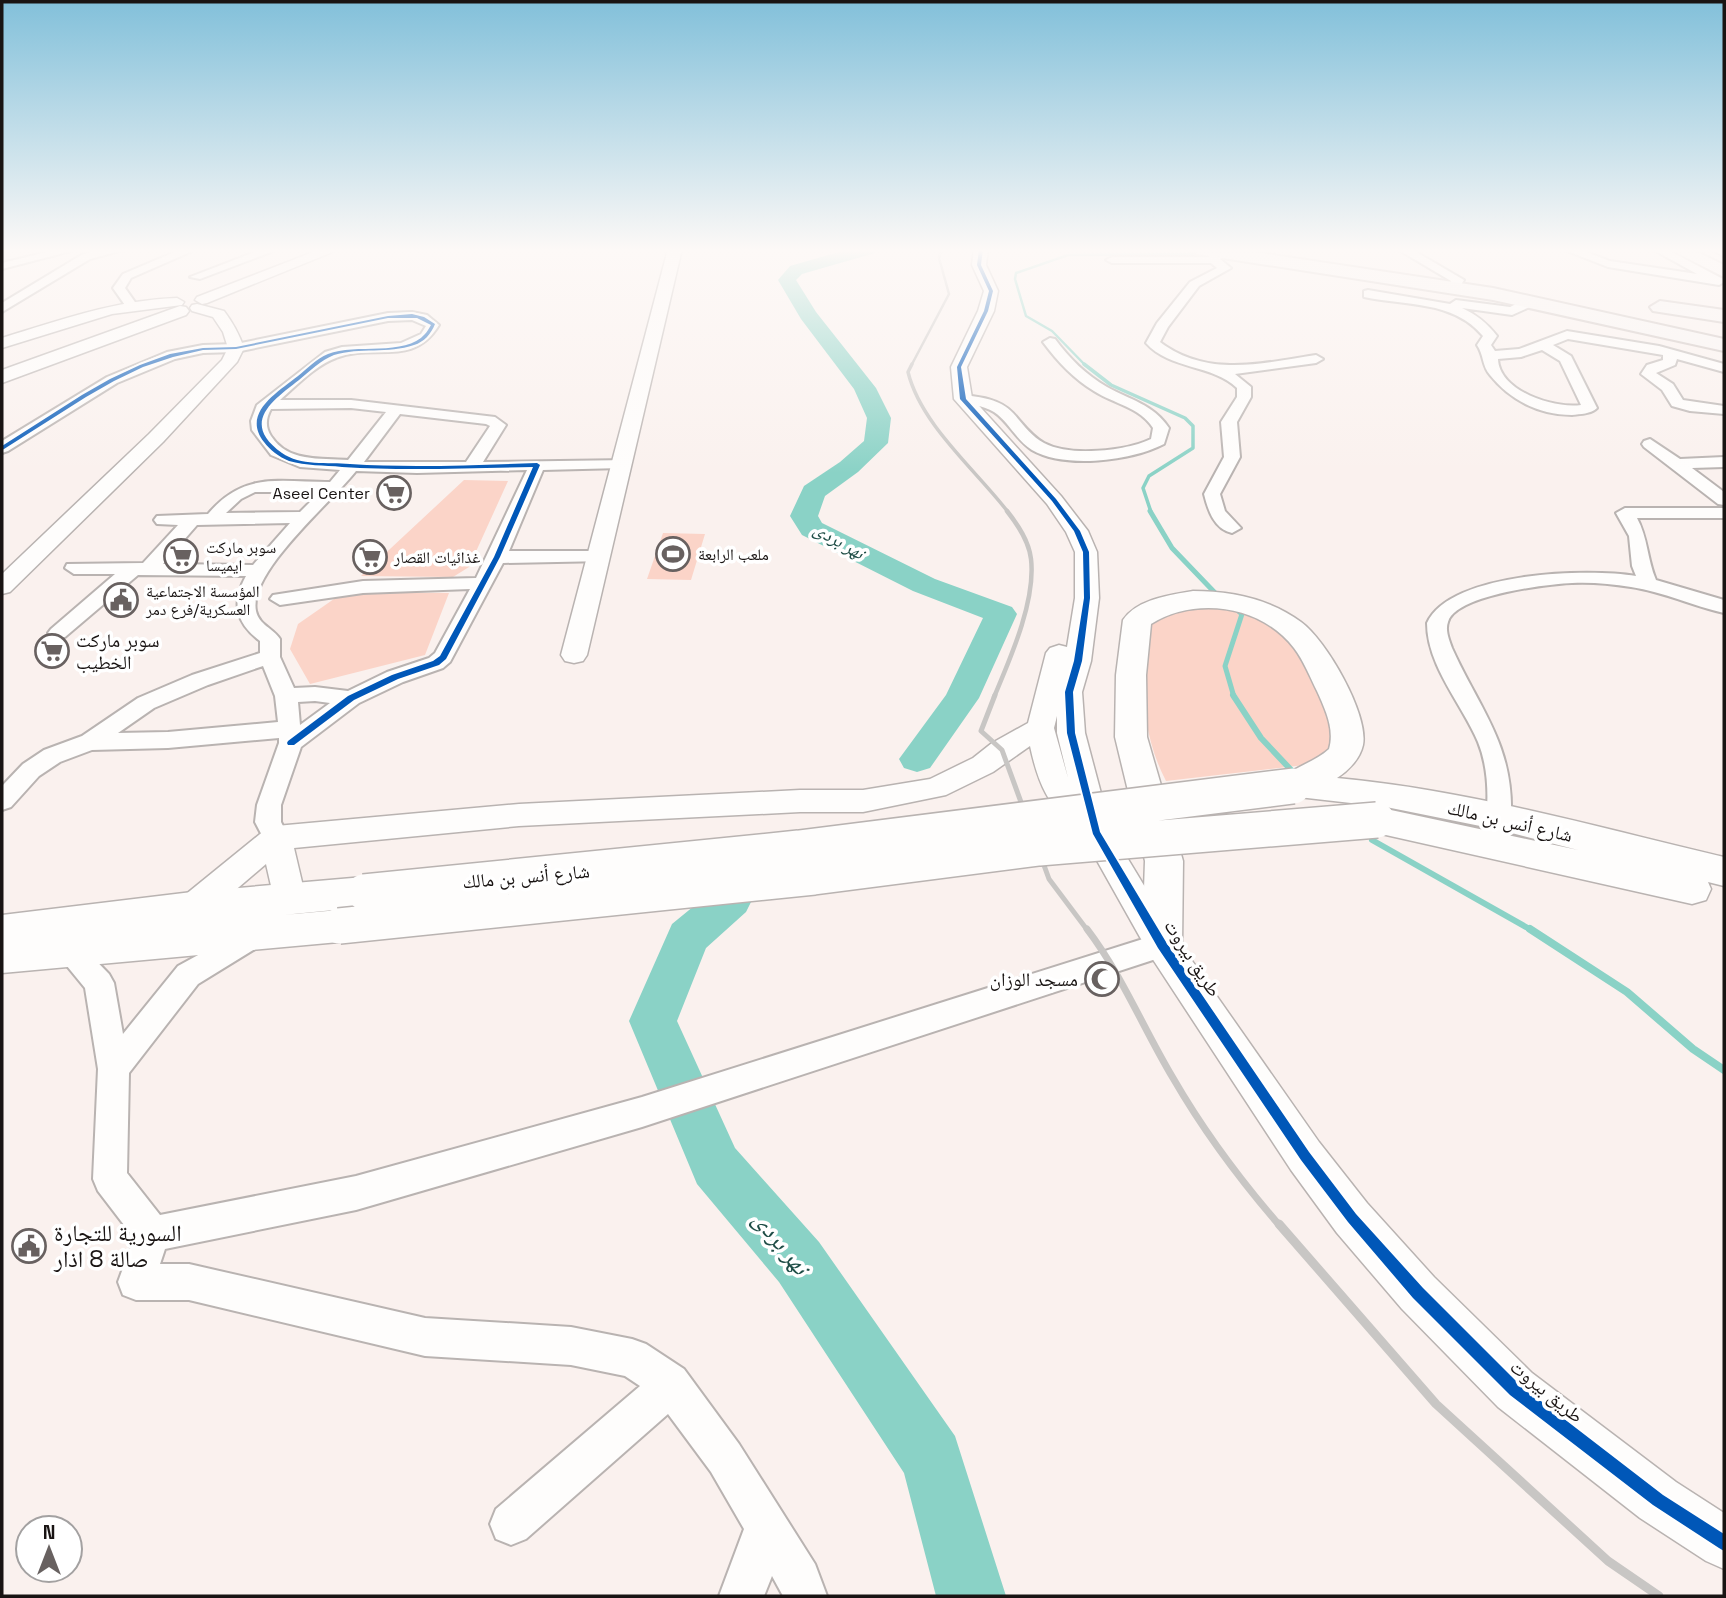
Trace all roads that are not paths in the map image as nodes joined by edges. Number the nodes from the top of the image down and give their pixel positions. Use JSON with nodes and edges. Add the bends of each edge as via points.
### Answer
{"nodes":[{"id":1,"x":66,"y":324,"type":"edge"},
{"id":2,"x":109,"y":324,"type":"edge"},
{"id":3,"x":138,"y":324,"type":"edge"},
{"id":4,"x":225,"y":324,"type":"edge"},
{"id":5,"x":356,"y":324,"type":"edge"},
{"id":6,"x":432,"y":324,"type":"edge"},
{"id":7,"x":657,"y":324,"type":"edge"},
{"id":8,"x":966,"y":324,"type":"edge"},
{"id":9,"x":980,"y":324,"type":"edge"},
{"id":10,"x":1164,"y":324,"type":"edge"},
{"id":11,"x":1478,"y":324,"type":"edge"},
{"id":12,"x":1627,"y":324,"type":"edge"},
{"id":13,"x":1673,"y":324,"type":"edge"},
{"id":14,"x":1724,"y":332,"type":"edge"},
{"id":15,"x":1050,"y":342,"type":"dead end"},
{"id":16,"x":2,"y":343,"type":"edge"},
{"id":17,"x":1724,"y":345,"type":"edge"},
{"id":18,"x":1545,"y":346,"type":"junction"},
{"id":19,"x":236,"y":348,"type":"junction"},
{"id":20,"x":1490,"y":355,"type":"junction"},
{"id":21,"x":1670,"y":355,"type":"junction"},
{"id":22,"x":1316,"y":359,"type":"dead end"},
{"id":23,"x":1724,"y":368,"type":"edge"},
{"id":24,"x":2,"y":370,"type":"edge"},
{"id":25,"x":1214,"y":370,"type":"junction"},
{"id":26,"x":2,"y":377,"type":"edge"},
{"id":27,"x":963,"y":399,"type":"junction"},
{"id":28,"x":264,"y":405,"type":"junction"},
{"id":29,"x":397,"y":408,"type":"junction"},
{"id":30,"x":1724,"y":410,"type":"edge"},
{"id":31,"x":30,"y":431,"type":"junction"},
{"id":32,"x":2,"y":440,"type":"edge"},
{"id":33,"x":1650,"y":444,"type":"dead end"},
{"id":34,"x":2,"y":448,"type":"edge"},
{"id":35,"x":1724,"y":462,"type":"edge"},
{"id":36,"x":622,"y":463,"type":"junction"},
{"id":37,"x":1676,"y":464,"type":"junction"},
{"id":38,"x":537,"y":465,"type":"junction"},
{"id":39,"x":352,"y":466,"type":"junction"},
{"id":40,"x":472,"y":466,"type":"junction"},
{"id":41,"x":335,"y":487,"type":"junction"},
{"id":42,"x":1724,"y":500,"type":"edge"},
{"id":43,"x":1724,"y":513,"type":"edge"},
{"id":44,"x":304,"y":517,"type":"junction"},
{"id":45,"x":163,"y":520,"type":"dead end"},
{"id":46,"x":191,"y":521,"type":"junction"},
{"id":47,"x":211,"y":521,"type":"junction"},
{"id":48,"x":1232,"y":528,"type":"dead end"},
{"id":49,"x":497,"y":557,"type":"junction"},
{"id":50,"x":598,"y":557,"type":"junction"},
{"id":51,"x":24,"y":565,"type":"junction"},
{"id":52,"x":74,"y":568,"type":"dead end"},
{"id":53,"x":141,"y":568,"type":"junction"},
{"id":54,"x":2,"y":571,"type":"edge"},
{"id":55,"x":258,"y":575,"type":"junction"},
{"id":56,"x":485,"y":583,"type":"junction"},
{"id":57,"x":1648,"y":583,"type":"junction"},
{"id":58,"x":2,"y":587,"type":"edge"},
{"id":59,"x":280,"y":599,"type":"junction"},
{"id":60,"x":1724,"y":607,"type":"edge"},
{"id":61,"x":58,"y":633,"type":"dead end"},
{"id":62,"x":270,"y":648,"type":"junction"},
{"id":63,"x":574,"y":655,"type":"dead end"},
{"id":64,"x":286,"y":696,"type":"junction"},
{"id":65,"x":351,"y":698,"type":"junction"},
{"id":66,"x":1040,"y":728,"type":"junction"},
{"id":67,"x":290,"y":736,"type":"junction"},
{"id":68,"x":90,"y":743,"type":"junction"},
{"id":69,"x":1293,"y":786,"type":"junction"},
{"id":70,"x":2,"y":802,"type":"edge"},
{"id":71,"x":1498,"y":830,"type":"junction"},
{"id":72,"x":1096,"y":832,"type":"junction"},
{"id":73,"x":276,"y":838,"type":"junction"},
{"id":74,"x":1724,"y":872,"type":"edge"},
{"id":75,"x":1724,"y":896,"type":"edge"},
{"id":76,"x":290,"y":899,"type":"junction"},
{"id":77,"x":192,"y":908,"type":"junction"},
{"id":78,"x":2,"y":924,"type":"edge"},
{"id":79,"x":2,"y":931,"type":"edge"},
{"id":80,"x":259,"y":933,"type":"junction"},
{"id":81,"x":76,"y":935,"type":"junction"},
{"id":82,"x":1163,"y":945,"type":"junction"},
{"id":83,"x":2,"y":956,"type":"edge"},
{"id":84,"x":114,"y":1069,"type":"junction"},
{"id":85,"x":153,"y":1234,"type":"junction"},
{"id":86,"x":670,"y":1383,"type":"junction"},
{"id":87,"x":510,"y":1524,"type":"dead end"},
{"id":88,"x":766,"y":1526,"type":"junction"},
{"id":89,"x":1724,"y":1543,"type":"edge"},
{"id":90,"x":741,"y":1596,"type":"edge"},
{"id":91,"x":805,"y":1596,"type":"edge"}],
"edges":[{"from":1,"to":16,"type":"street"},
{"from":2,"to":24,"type":"main road"},
{"from":3,"to":26,"type":"main road"},
{"from":4,"to":19,"type":"street"},
{"from":5,"to":19,"type":"street"},
{"from":6,"to":28,"type":"street","via":[[430,333],[407,346],[332,354]]},
{"from":7,"to":36,"type":"street"},
{"from":8,"to":66,"type":"street","via":[[945,367],[947,398],[1051,515],[1073,552],[1069,607]]},
{"from":9,"to":27,"type":"street","via":[[959,367]]},
{"from":10,"to":25,"type":"street","via":[[1153,343],[1185,363]]},
{"from":11,"to":20,"type":"street","via":[[1490,336],[1484,345]]},
{"from":12,"to":17,"type":"main road"},
{"from":13,"to":14,"type":"main road"},
{"from":15,"to":27,"type":"street","via":[[1090,382],[1152,415],[1161,428],[1158,441],[1127,452],[1056,453],[1034,443],[1001,409]]},
{"from":18,"to":20,"type":"street"},
{"from":18,"to":20,"type":"street","via":[[1566,359],[1590,408],[1549,408],[1524,400],[1494,371]]},
{"from":18,"to":21,"type":"street","via":[[1560,336],[1574,336]]},
{"from":19,"to":31,"type":"street","via":[[208,350],[136,368],[100,384]]},
{"from":19,"to":51,"type":"street","via":[[229,362],[156,438]]},
{"from":21,"to":23,"type":"street"},
{"from":21,"to":30,"type":"street","via":[[1670,362],[1648,374],[1668,387],[1677,403]]},
{"from":22,"to":25,"type":"street"},
{"from":25,"to":48,"type":"street","via":[[1238,381],[1245,391],[1229,422],[1231,457],[1212,494],[1217,513]]},
{"from":27,"to":72,"type":"street","name":"طريق بيروت","via":[[1054,499],[1077,530],[1086,552],[1087,598],[1069,692],[1071,733]]},
{"from":28,"to":29,"type":"street"},
{"from":28,"to":39,"type":"street","via":[[257,424],[260,435],[279,455]]},
{"from":29,"to":39,"type":"street"},
{"from":29,"to":40,"type":"street","via":[[477,417],[498,425]]},
{"from":31,"to":32,"type":"street"},
{"from":31,"to":34,"type":"street"},
{"from":33,"to":37,"type":"street"},
{"from":35,"to":37,"type":"street"},
{"from":36,"to":38,"type":"street"},
{"from":36,"to":50,"type":"street"},
{"from":37,"to":42,"type":"street"},
{"from":38,"to":40,"type":"street"},
{"from":38,"to":49,"type":"street"},
{"from":39,"to":40,"type":"street"},
{"from":39,"to":41,"type":"street"},
{"from":41,"to":44,"type":"street"},
{"from":41,"to":47,"type":"street","via":[[244,489]]},
{"from":43,"to":57,"type":"street","via":[[1625,513],[1638,536]]},
{"from":44,"to":47,"type":"street"},
{"from":44,"to":55,"type":"street"},
{"from":45,"to":46,"type":"street"},
{"from":46,"to":47,"type":"street"},
{"from":46,"to":53,"type":"street"},
{"from":49,"to":50,"type":"street"},
{"from":49,"to":56,"type":"street"},
{"from":50,"to":63,"type":"street"},
{"from":51,"to":54,"type":"street"},
{"from":51,"to":58,"type":"street"},
{"from":52,"to":53,"type":"street"},
{"from":53,"to":55,"type":"street"},
{"from":53,"to":61,"type":"street"},
{"from":55,"to":59,"type":"street"},
{"from":55,"to":62,"type":"street","via":[[246,598],[247,616]]},
{"from":56,"to":59,"type":"street","via":[[363,587]]},
{"from":56,"to":65,"type":"street","via":[[443,657]]},
{"from":57,"to":60,"type":"street"},
{"from":57,"to":71,"type":"street","via":[[1578,576],[1529,580],[1468,597],[1437,622],[1448,663],[1491,745]]},
{"from":59,"to":62,"type":"street"},
{"from":62,"to":64,"type":"street"},
{"from":62,"to":68,"type":"street","via":[[146,703]]},
{"from":64,"to":65,"type":"street"},
{"from":64,"to":67,"type":"street"},
{"from":65,"to":67,"type":"street"},
{"from":66,"to":72,"type":"street","via":[[1062,799]]},
{"from":66,"to":73,"type":"street","via":[[984,765],[936,788],[863,801],[519,815]]},
{"from":67,"to":68,"type":"street"},
{"from":67,"to":73,"type":"street","via":[[269,805],[268,822]]},
{"from":68,"to":70,"type":"street","via":[[52,756]]},
{"from":69,"to":71,"type":"main road","name":"شارع أنس بن مالك","via":[[1386,795]]},
{"from":69,"to":76,"type":"main road","name":"شارع أنس بن مالك","bridge":true,"via":[[785,850]]},
{"from":69,"to":82,"type":"main road","via":[[1335,762],[1345,750],[1347,734],[1338,701],[1314,654],[1291,628],[1258,610],[1216,600],[1184,600],[1153,608],[1137,620],[1130,737],[1164,861]]},
{"from":71,"to":74,"type":"main road","name":"شارع أنس بن مالك"},
{"from":71,"to":75,"type":"main road","name":"شارع أنس بن مالك"},
{"from":71,"to":80,"type":"main road","name":"شارع أنس بن مالك","bridge":true,"via":[[1377,820],[1039,848],[814,877]]},
{"from":72,"to":82,"type":"street","name":"طريق بيروت"},
{"from":73,"to":76,"type":"street"},
{"from":73,"to":77,"type":"street"},
{"from":76,"to":77,"type":"main road","name":"شارع أنس بن مالك"},
{"from":77,"to":81,"type":"main road","name":"شارع أنس بن مالك"},
{"from":78,"to":81,"type":"street"},
{"from":79,"to":81,"type":"main road","name":"شارع أنس بن مالك"},
{"from":80,"to":81,"type":"main road","name":"شارع أنس بن مالك"},
{"from":80,"to":84,"type":"street","via":[[188,975]]},
{"from":81,"to":83,"type":"main road","name":"شارع أنس بن مالك"},
{"from":81,"to":84,"type":"street","via":[[99,983]]},
{"from":82,"to":85,"type":"street","via":[[642,1112],[356,1193]]},
{"from":82,"to":89,"type":"street","name":"طريق بيروت","via":[[1305,1156],[1418,1293],[1515,1390],[1658,1500]]},
{"from":84,"to":85,"type":"street","via":[[110,1179]]},
{"from":85,"to":86,"type":"street","via":[[136,1282],[189,1282],[425,1337],[605,1351],[632,1358]]},
{"from":86,"to":87,"type":"street","via":[[642,1413]]},
{"from":86,"to":88,"type":"street","via":[[725,1458]]},
{"from":88,"to":90,"type":"street"},
{"from":88,"to":91,"type":"street"}]}
